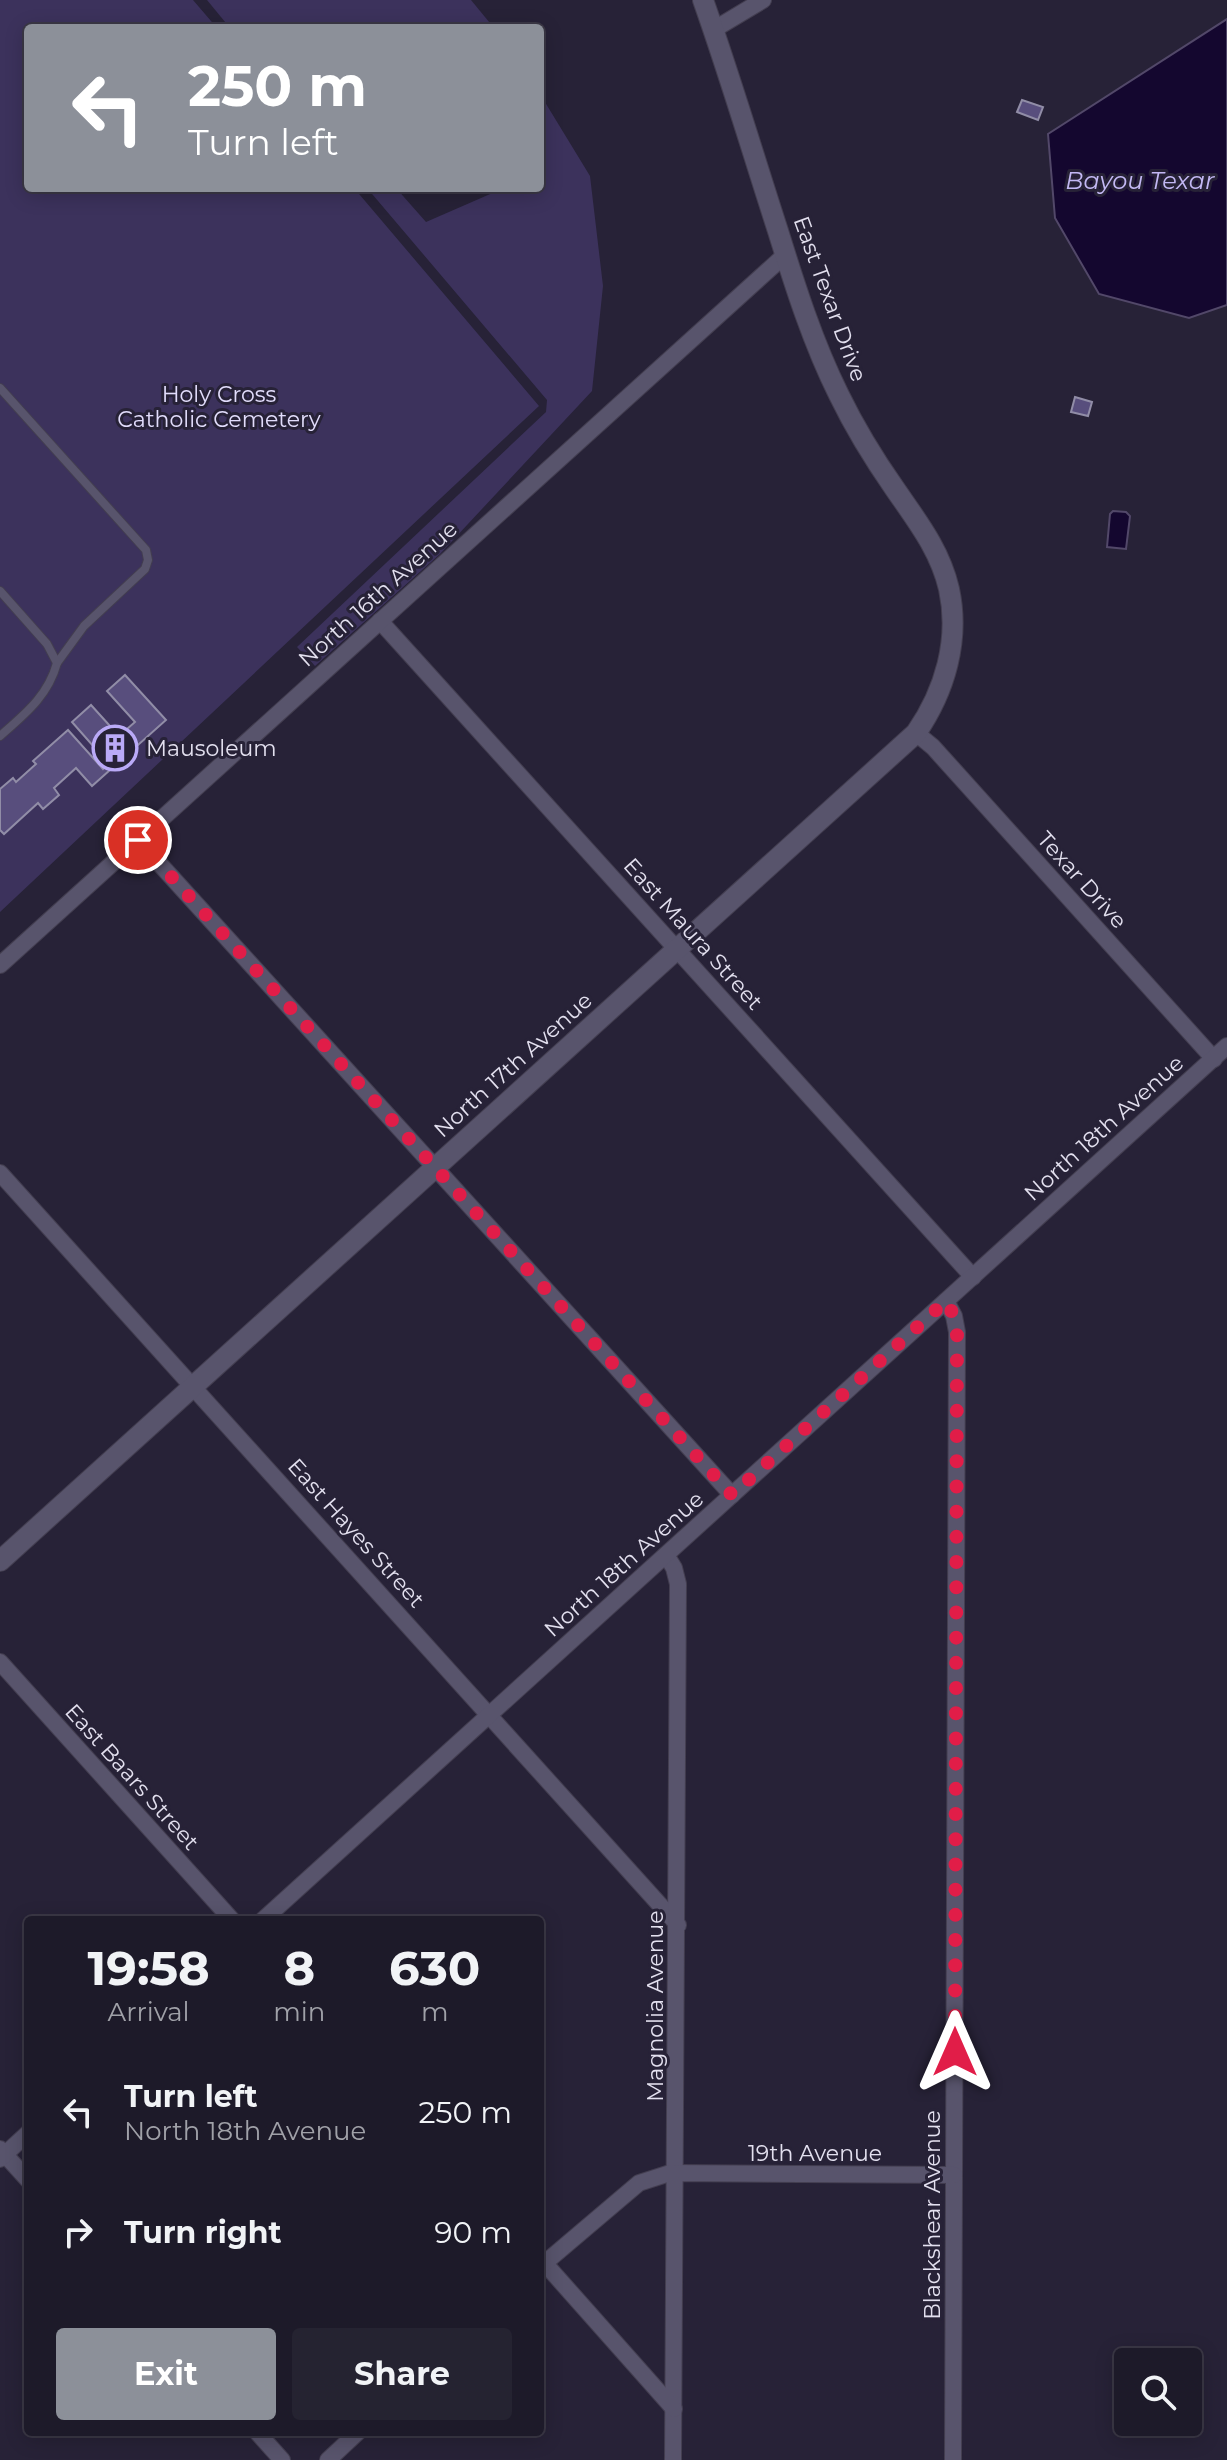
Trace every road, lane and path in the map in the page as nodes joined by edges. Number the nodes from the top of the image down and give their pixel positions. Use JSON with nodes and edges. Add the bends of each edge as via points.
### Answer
{"nodes":[{"id":1,"x":703,"y":0,"type":"edge"},
{"id":2,"x":763,"y":0,"type":"edge"},
{"id":3,"x":713,"y":30,"type":"junction"},
{"id":4,"x":785,"y":255,"type":"junction"},
{"id":5,"x":0,"y":388,"type":"edge"},
{"id":6,"x":0,"y":591,"type":"edge"},
{"id":7,"x":380,"y":621,"type":"junction"},
{"id":8,"x":57,"y":663,"type":"junction"},
{"id":9,"x":916,"y":733,"type":"junction"},
{"id":10,"x":0,"y":736,"type":"edge"},
{"id":11,"x":138,"y":840,"type":"junction"},
{"id":12,"x":676,"y":949,"type":"junction"},
{"id":13,"x":0,"y":965,"type":"edge"},
{"id":14,"x":1227,"y":1046,"type":"edge"},
{"id":15,"x":1214,"y":1059,"type":"junction"},
{"id":16,"x":434,"y":1168,"type":"junction"},
{"id":17,"x":0,"y":1173,"type":"edge"},
{"id":18,"x":973,"y":1277,"type":"junction"},
{"id":19,"x":946,"y":1301,"type":"junction"},
{"id":20,"x":194,"y":1386,"type":"junction"},
{"id":21,"x":732,"y":1495,"type":"junction"},
{"id":22,"x":666,"y":1555,"type":"junction"},
{"id":23,"x":0,"y":1561,"type":"edge"},
{"id":24,"x":0,"y":1662,"type":"edge"},
{"id":25,"x":490,"y":1714,"type":"junction"},
{"id":26,"x":228,"y":1916,"type":"edge"},
{"id":27,"x":267,"y":1916,"type":"edge"},
{"id":28,"x":678,"y":1925,"type":"junction"},
{"id":29,"x":24,"y":2136,"type":"edge"},
{"id":30,"x":2,"y":2154,"type":"edge"},
{"id":31,"x":675,"y":2174,"type":"junction"},
{"id":32,"x":954,"y":2175,"type":"junction"},
{"id":33,"x":24,"y":2176,"type":"edge"},
{"id":34,"x":544,"y":2261,"type":"edge"},
{"id":35,"x":544,"y":2266,"type":"edge"},
{"id":36,"x":674,"y":2409,"type":"junction"},
{"id":37,"x":261,"y":2436,"type":"edge"},
{"id":38,"x":354,"y":2436,"type":"edge"},
{"id":39,"x":282,"y":2460,"type":"edge"},
{"id":40,"x":328,"y":2460,"type":"edge"},
{"id":41,"x":673,"y":2460,"type":"edge"},
{"id":42,"x":953,"y":2460,"type":"edge"}],
"edges":[{"from":1,"to":3,"type":"street","name":"East Texar Drive"},
{"from":2,"to":3,"type":"street"},
{"from":3,"to":4,"type":"street","name":"East Texar Drive"},
{"from":4,"to":7,"type":"street","name":"North 16th Avenue"},
{"from":4,"to":9,"type":"street","name":"East Texar Drive","via":[[839,395],[929,539],[949,590],[953,620],[947,670]]},
{"from":5,"to":8,"type":"lane","via":[[146,550],[145,569],[84,626]]},
{"from":6,"to":8,"type":"lane"},
{"from":7,"to":11,"type":"street","name":"North 16th Avenue"},
{"from":7,"to":12,"type":"street","name":"East Maura Street"},
{"from":8,"to":10,"type":"lane","via":[[42,697]]},
{"from":9,"to":12,"type":"street","name":"North 17th Avenue"},
{"from":9,"to":15,"type":"street","name":"Texar Drive"},
{"from":11,"to":13,"type":"street","name":"North 16th Avenue"},
{"from":11,"to":16,"type":"street"},
{"from":12,"to":16,"type":"street","name":"North 17th Avenue"},
{"from":12,"to":18,"type":"street","name":"East Maura Street"},
{"from":14,"to":15,"type":"street","name":"North 18th Avenue"},
{"from":15,"to":18,"type":"street","name":"North 18th Avenue"},
{"from":16,"to":20,"type":"street","name":"North 17th Avenue"},
{"from":16,"to":21,"type":"street"},
{"from":17,"to":20,"type":"street","name":"East Hayes Street"},
{"from":18,"to":19,"type":"street","name":"North 18th Avenue"},
{"from":19,"to":21,"type":"street","name":"North 18th Avenue"},
{"from":19,"to":32,"type":"street","name":"Blackshear Avenue","via":[[957,1332]]},
{"from":20,"to":23,"type":"street","name":"North 17th Avenue"},
{"from":20,"to":25,"type":"street","name":"East Hayes Street"},
{"from":21,"to":22,"type":"street","name":"North 18th Avenue"},
{"from":22,"to":25,"type":"street","name":"North 18th Avenue"},
{"from":22,"to":28,"type":"street","name":"Magnolia Avenue","via":[[678,1584]]},
{"from":24,"to":26,"type":"street","name":"East Baars Street"},
{"from":25,"to":27,"type":"street","name":"North 18th Avenue"},
{"from":25,"to":28,"type":"street","name":"East Hayes Street"},
{"from":28,"to":31,"type":"street","name":"Magnolia Avenue"},
{"from":29,"to":30,"type":"street"},
{"from":30,"to":33,"type":"street"},
{"from":31,"to":32,"type":"street","name":"19th Avenue"},
{"from":31,"to":34,"type":"street","name":"19th Avenue","via":[[639,2183]]},
{"from":31,"to":36,"type":"street","name":"Magnolia Avenue"},
{"from":32,"to":42,"type":"street","name":"Blackshear Avenue"},
{"from":35,"to":36,"type":"street"},
{"from":36,"to":41,"type":"street","name":"Magnolia Avenue"},
{"from":37,"to":39,"type":"street"},
{"from":38,"to":40,"type":"street"}]}
